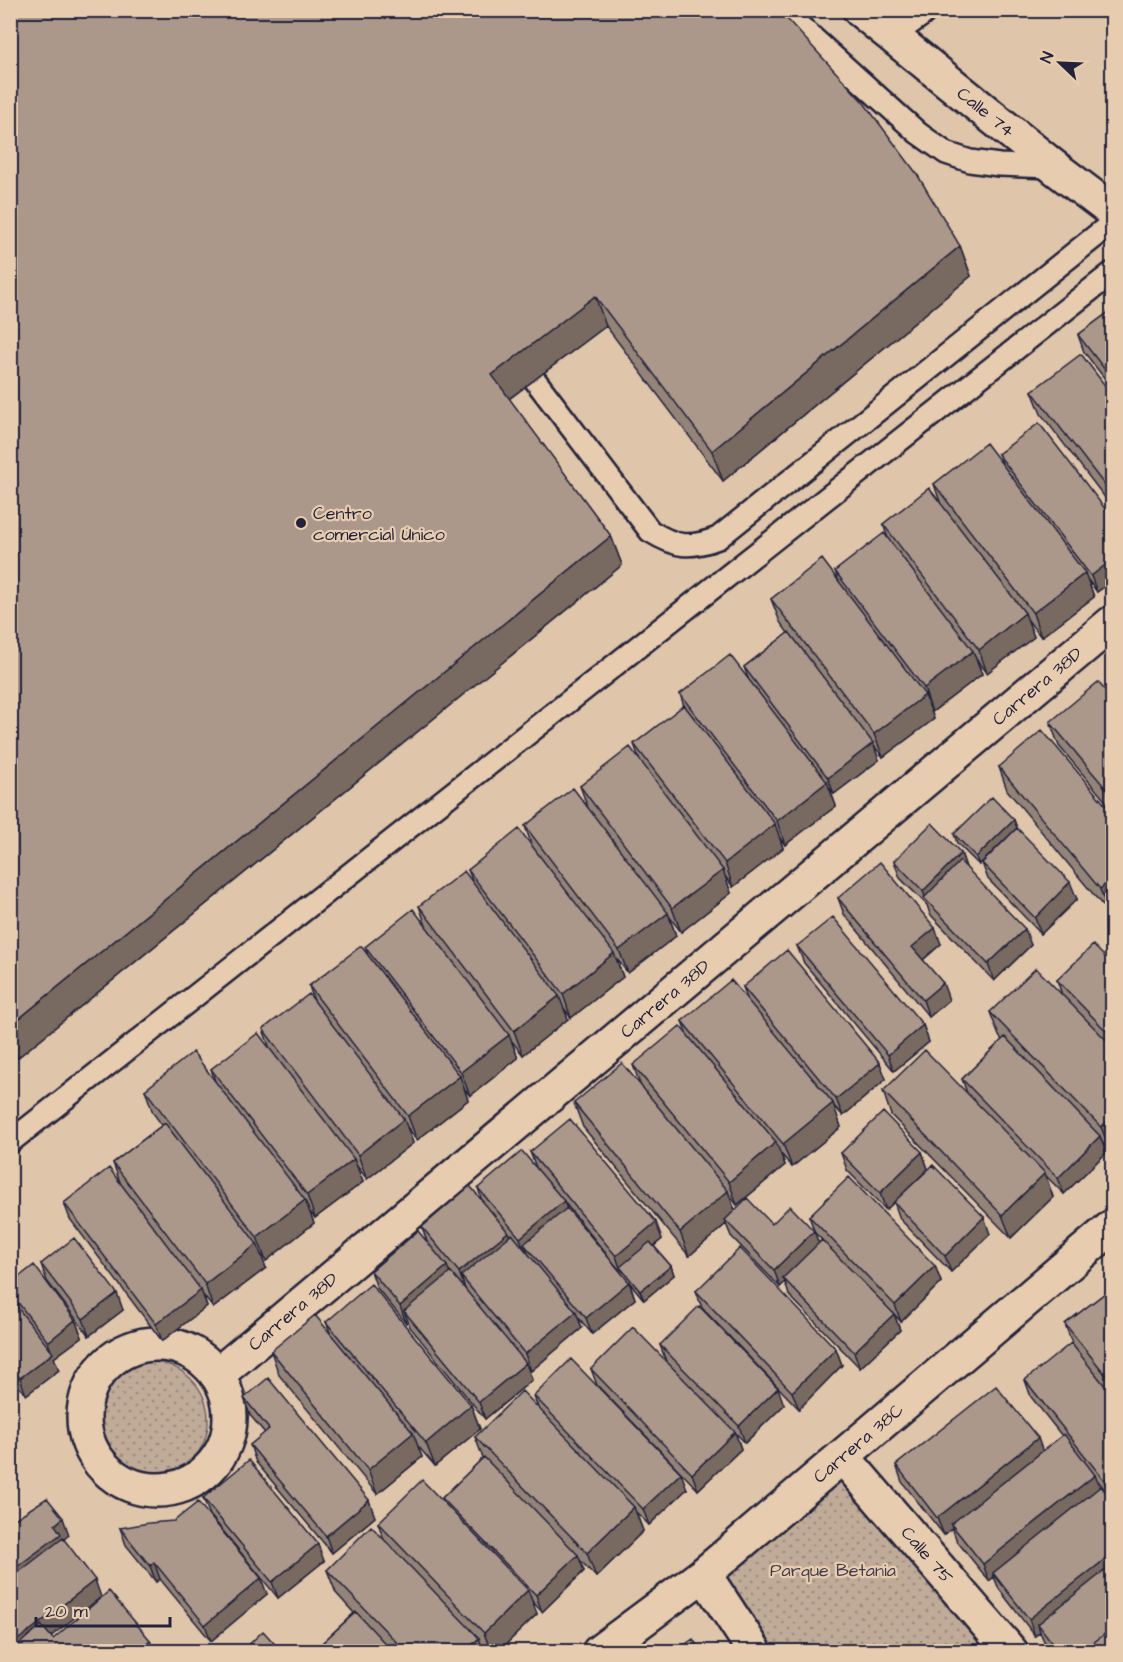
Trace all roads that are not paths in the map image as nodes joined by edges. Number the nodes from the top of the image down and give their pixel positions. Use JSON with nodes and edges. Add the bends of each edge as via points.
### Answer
{"nodes":[{"id":1,"x":782,"y":10,"type":"edge"},
{"id":2,"x":860,"y":10,"type":"edge"},
{"id":3,"x":919,"y":10,"type":"edge"},
{"id":4,"x":888,"y":32,"type":"junction"},
{"id":5,"x":1054,"y":167,"type":"junction"},
{"id":6,"x":1113,"y":211,"type":"edge"},
{"id":7,"x":1113,"y":223,"type":"edge"},
{"id":8,"x":1113,"y":273,"type":"edge"},
{"id":9,"x":535,"y":380,"type":"edge"},
{"id":10,"x":1113,"y":623,"type":"edge"},
{"id":11,"x":10,"y":1142,"type":"edge"},
{"id":12,"x":1113,"y":1227,"type":"edge"},
{"id":13,"x":217,"y":1375,"type":"junction"},
{"id":14,"x":843,"y":1457,"type":"junction"},
{"id":15,"x":704,"y":1574,"type":"junction"},
{"id":16,"x":598,"y":1652,"type":"edge"},
{"id":17,"x":756,"y":1652,"type":"edge"},
{"id":18,"x":1011,"y":1652,"type":"edge"}],
"edges":[{"from":1,"to":5,"type":"lane","via":[[918,133],[946,153],[999,165]]},
{"from":2,"to":4,"type":"street","name":"Calle 74"},
{"from":3,"to":4,"type":"street"},
{"from":4,"to":5,"type":"street","name":"Calle 74"},
{"from":5,"to":6,"type":"street","name":"Calle 74"},
{"from":7,"to":9,"type":"lane","via":[[718,538],[703,544],[684,546],[650,531]]},
{"from":8,"to":11,"type":"lane"},
{"from":10,"to":13,"type":"street","name":"Carrera 38D"},
{"from":12,"to":14,"type":"street","name":"Carrera 38C"},
{"from":13,"to":13,"type":"street","via":[[191,1353],[158,1344],[140,1346],[110,1362],[90,1390],[85,1407],[86,1431],[94,1453],[108,1472],[128,1485],[151,1491],[175,1489],[197,1479],[214,1464],[226,1442],[230,1419],[227,1396]]},
{"from":14,"to":15,"type":"street","name":"Carrera 38C"},
{"from":14,"to":18,"type":"street","name":"Calle 75"},
{"from":15,"to":16,"type":"street","name":"Carrera 38C"},
{"from":15,"to":17,"type":"street"}]}
